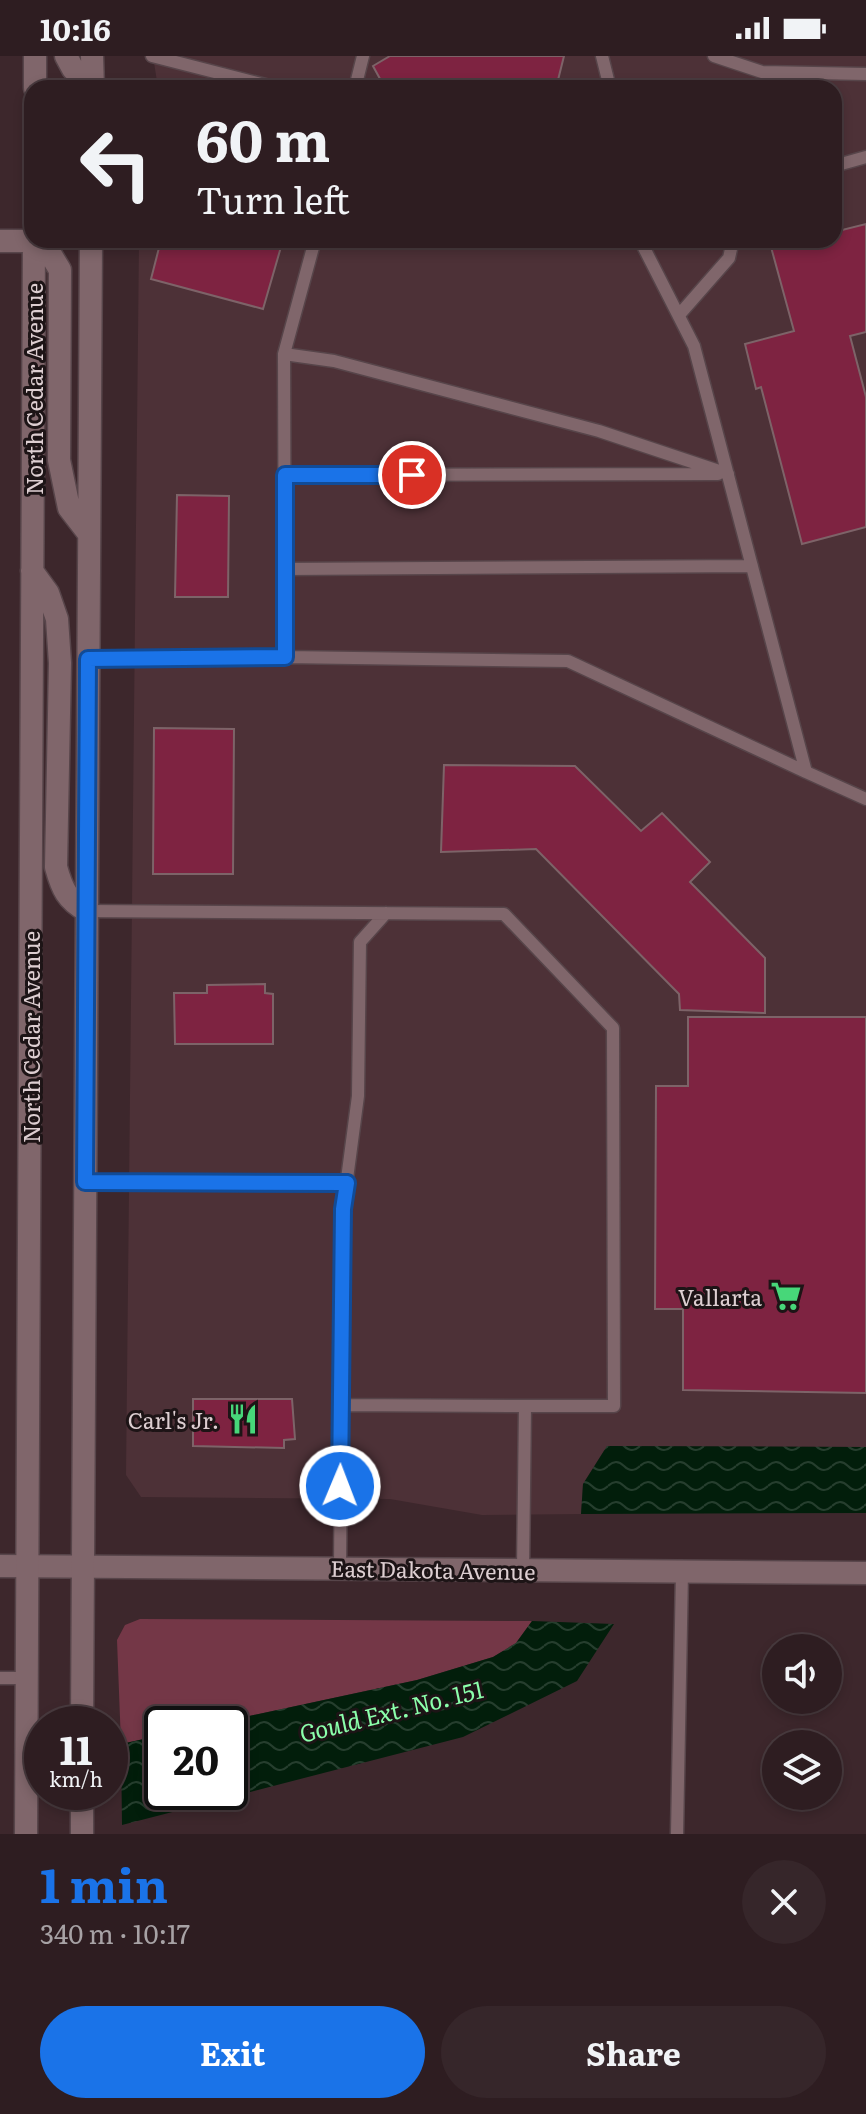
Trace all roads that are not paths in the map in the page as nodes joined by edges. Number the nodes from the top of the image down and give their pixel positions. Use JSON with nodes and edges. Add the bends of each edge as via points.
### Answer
{"nodes":[{"id":1,"x":35,"y":56,"type":"edge"},
{"id":2,"x":66,"y":56,"type":"edge"},
{"id":3,"x":92,"y":56,"type":"edge"},
{"id":4,"x":152,"y":56,"type":"edge"},
{"id":5,"x":363,"y":56,"type":"edge"},
{"id":6,"x":602,"y":56,"type":"edge"},
{"id":7,"x":714,"y":56,"type":"edge"},
{"id":8,"x":866,"y":74,"type":"edge"},
{"id":9,"x":35,"y":80,"type":"edge"},
{"id":10,"x":84,"y":80,"type":"edge"},
{"id":11,"x":92,"y":80,"type":"edge"},
{"id":12,"x":246,"y":80,"type":"edge"},
{"id":13,"x":357,"y":80,"type":"edge"},
{"id":14,"x":608,"y":80,"type":"edge"},
{"id":15,"x":866,"y":157,"type":"edge"},
{"id":16,"x":842,"y":164,"type":"edge"},
{"id":17,"x":24,"y":240,"type":"edge"},
{"id":18,"x":0,"y":241,"type":"edge"},
{"id":19,"x":34,"y":248,"type":"edge"},
{"id":20,"x":43,"y":248,"type":"edge"},
{"id":21,"x":91,"y":248,"type":"edge"},
{"id":22,"x":313,"y":248,"type":"edge"},
{"id":23,"x":644,"y":248,"type":"edge"},
{"id":24,"x":731,"y":248,"type":"edge"},
{"id":25,"x":679,"y":315,"type":"junction"},
{"id":26,"x":284,"y":354,"type":"junction"},
{"id":27,"x":728,"y":474,"type":"junction"},
{"id":28,"x":285,"y":475,"type":"junction"},
{"id":29,"x":89,"y":534,"type":"junction"},
{"id":30,"x":752,"y":566,"type":"junction"},
{"id":31,"x":285,"y":569,"type":"junction"},
{"id":32,"x":32,"y":571,"type":"junction"},
{"id":33,"x":285,"y":657,"type":"junction"},
{"id":34,"x":88,"y":659,"type":"junction"},
{"id":35,"x":806,"y":772,"type":"junction"},
{"id":36,"x":866,"y":799,"type":"edge"},
{"id":37,"x":87,"y":911,"type":"junction"},
{"id":38,"x":386,"y":913,"type":"junction"},
{"id":39,"x":85,"y":1182,"type":"junction"},
{"id":40,"x":347,"y":1183,"type":"junction"},
{"id":41,"x":341,"y":1405,"type":"junction"},
{"id":42,"x":525,"y":1406,"type":"junction"},
{"id":43,"x":0,"y":1566,"type":"edge"},
{"id":44,"x":28,"y":1566,"type":"junction"},
{"id":45,"x":82,"y":1566,"type":"junction"},
{"id":46,"x":340,"y":1568,"type":"junction"},
{"id":47,"x":523,"y":1570,"type":"junction"},
{"id":48,"x":682,"y":1572,"type":"junction"},
{"id":49,"x":866,"y":1573,"type":"edge"},
{"id":50,"x":0,"y":1678,"type":"edge"},
{"id":51,"x":27,"y":1678,"type":"junction"},
{"id":52,"x":82,"y":1706,"type":"edge"},
{"id":53,"x":82,"y":1810,"type":"edge"},
{"id":54,"x":26,"y":1834,"type":"edge"},
{"id":55,"x":82,"y":1834,"type":"edge"},
{"id":56,"x":677,"y":1834,"type":"edge"}],
"edges":[{"from":1,"to":9,"type":"main road"},
{"from":2,"to":10,"type":"main road"},
{"from":3,"to":11,"type":"main road"},
{"from":4,"to":12,"type":"lane"},
{"from":5,"to":13,"type":"lane"},
{"from":6,"to":14,"type":"lane"},
{"from":7,"to":8,"type":"lane","via":[[762,72]]},
{"from":15,"to":16,"type":"lane"},
{"from":17,"to":18,"type":"main road"},
{"from":19,"to":32,"type":"main road","name":"North Cedar Avenue"},
{"from":20,"to":29,"type":"main road","via":[[60,270],[59,460],[69,508]]},
{"from":21,"to":29,"type":"main road"},
{"from":22,"to":26,"type":"lane"},
{"from":23,"to":25,"type":"lane"},
{"from":24,"to":25,"type":"lane","via":[[729,258]]},
{"from":25,"to":27,"type":"lane","via":[[694,346]]},
{"from":26,"to":27,"type":"lane","via":[[334,361],[599,431]]},
{"from":26,"to":28,"type":"lane"},
{"from":27,"to":28,"type":"lane"},
{"from":27,"to":30,"type":"lane"},
{"from":28,"to":31,"type":"lane"},
{"from":29,"to":34,"type":"main road"},
{"from":30,"to":31,"type":"lane"},
{"from":30,"to":35,"type":"lane"},
{"from":31,"to":33,"type":"lane"},
{"from":32,"to":37,"type":"main road","via":[[48,593],[57,619],[56,867],[62,889]]},
{"from":32,"to":44,"type":"main road","name":"North Cedar Avenue"},
{"from":33,"to":34,"type":"lane"},
{"from":33,"to":35,"type":"lane","via":[[568,661]]},
{"from":34,"to":37,"type":"main road"},
{"from":35,"to":36,"type":"lane"},
{"from":37,"to":38,"type":"lane"},
{"from":37,"to":39,"type":"main road"},
{"from":38,"to":40,"type":"lane","via":[[360,942],[358,1096]]},
{"from":38,"to":42,"type":"lane","via":[[504,914],[613,1028],[614,1406]]},
{"from":39,"to":40,"type":"lane"},
{"from":39,"to":45,"type":"main road"},
{"from":40,"to":41,"type":"lane"},
{"from":41,"to":42,"type":"lane"},
{"from":41,"to":46,"type":"lane"},
{"from":42,"to":47,"type":"lane"},
{"from":43,"to":44,"type":"main road","name":"East Dakota Avenue"},
{"from":44,"to":45,"type":"main road","name":"East Dakota Avenue"},
{"from":44,"to":51,"type":"main road","name":"North Cedar Avenue"},
{"from":45,"to":46,"type":"main road","name":"East Dakota Avenue"},
{"from":45,"to":52,"type":"main road"},
{"from":46,"to":47,"type":"main road","name":"East Dakota Avenue"},
{"from":47,"to":48,"type":"main road","name":"East Dakota Avenue"},
{"from":48,"to":49,"type":"main road","name":"East Dakota Avenue"},
{"from":48,"to":56,"type":"lane"},
{"from":50,"to":51,"type":"lane"},
{"from":51,"to":54,"type":"main road","name":"North Cedar Avenue"},
{"from":53,"to":55,"type":"main road"}]}
